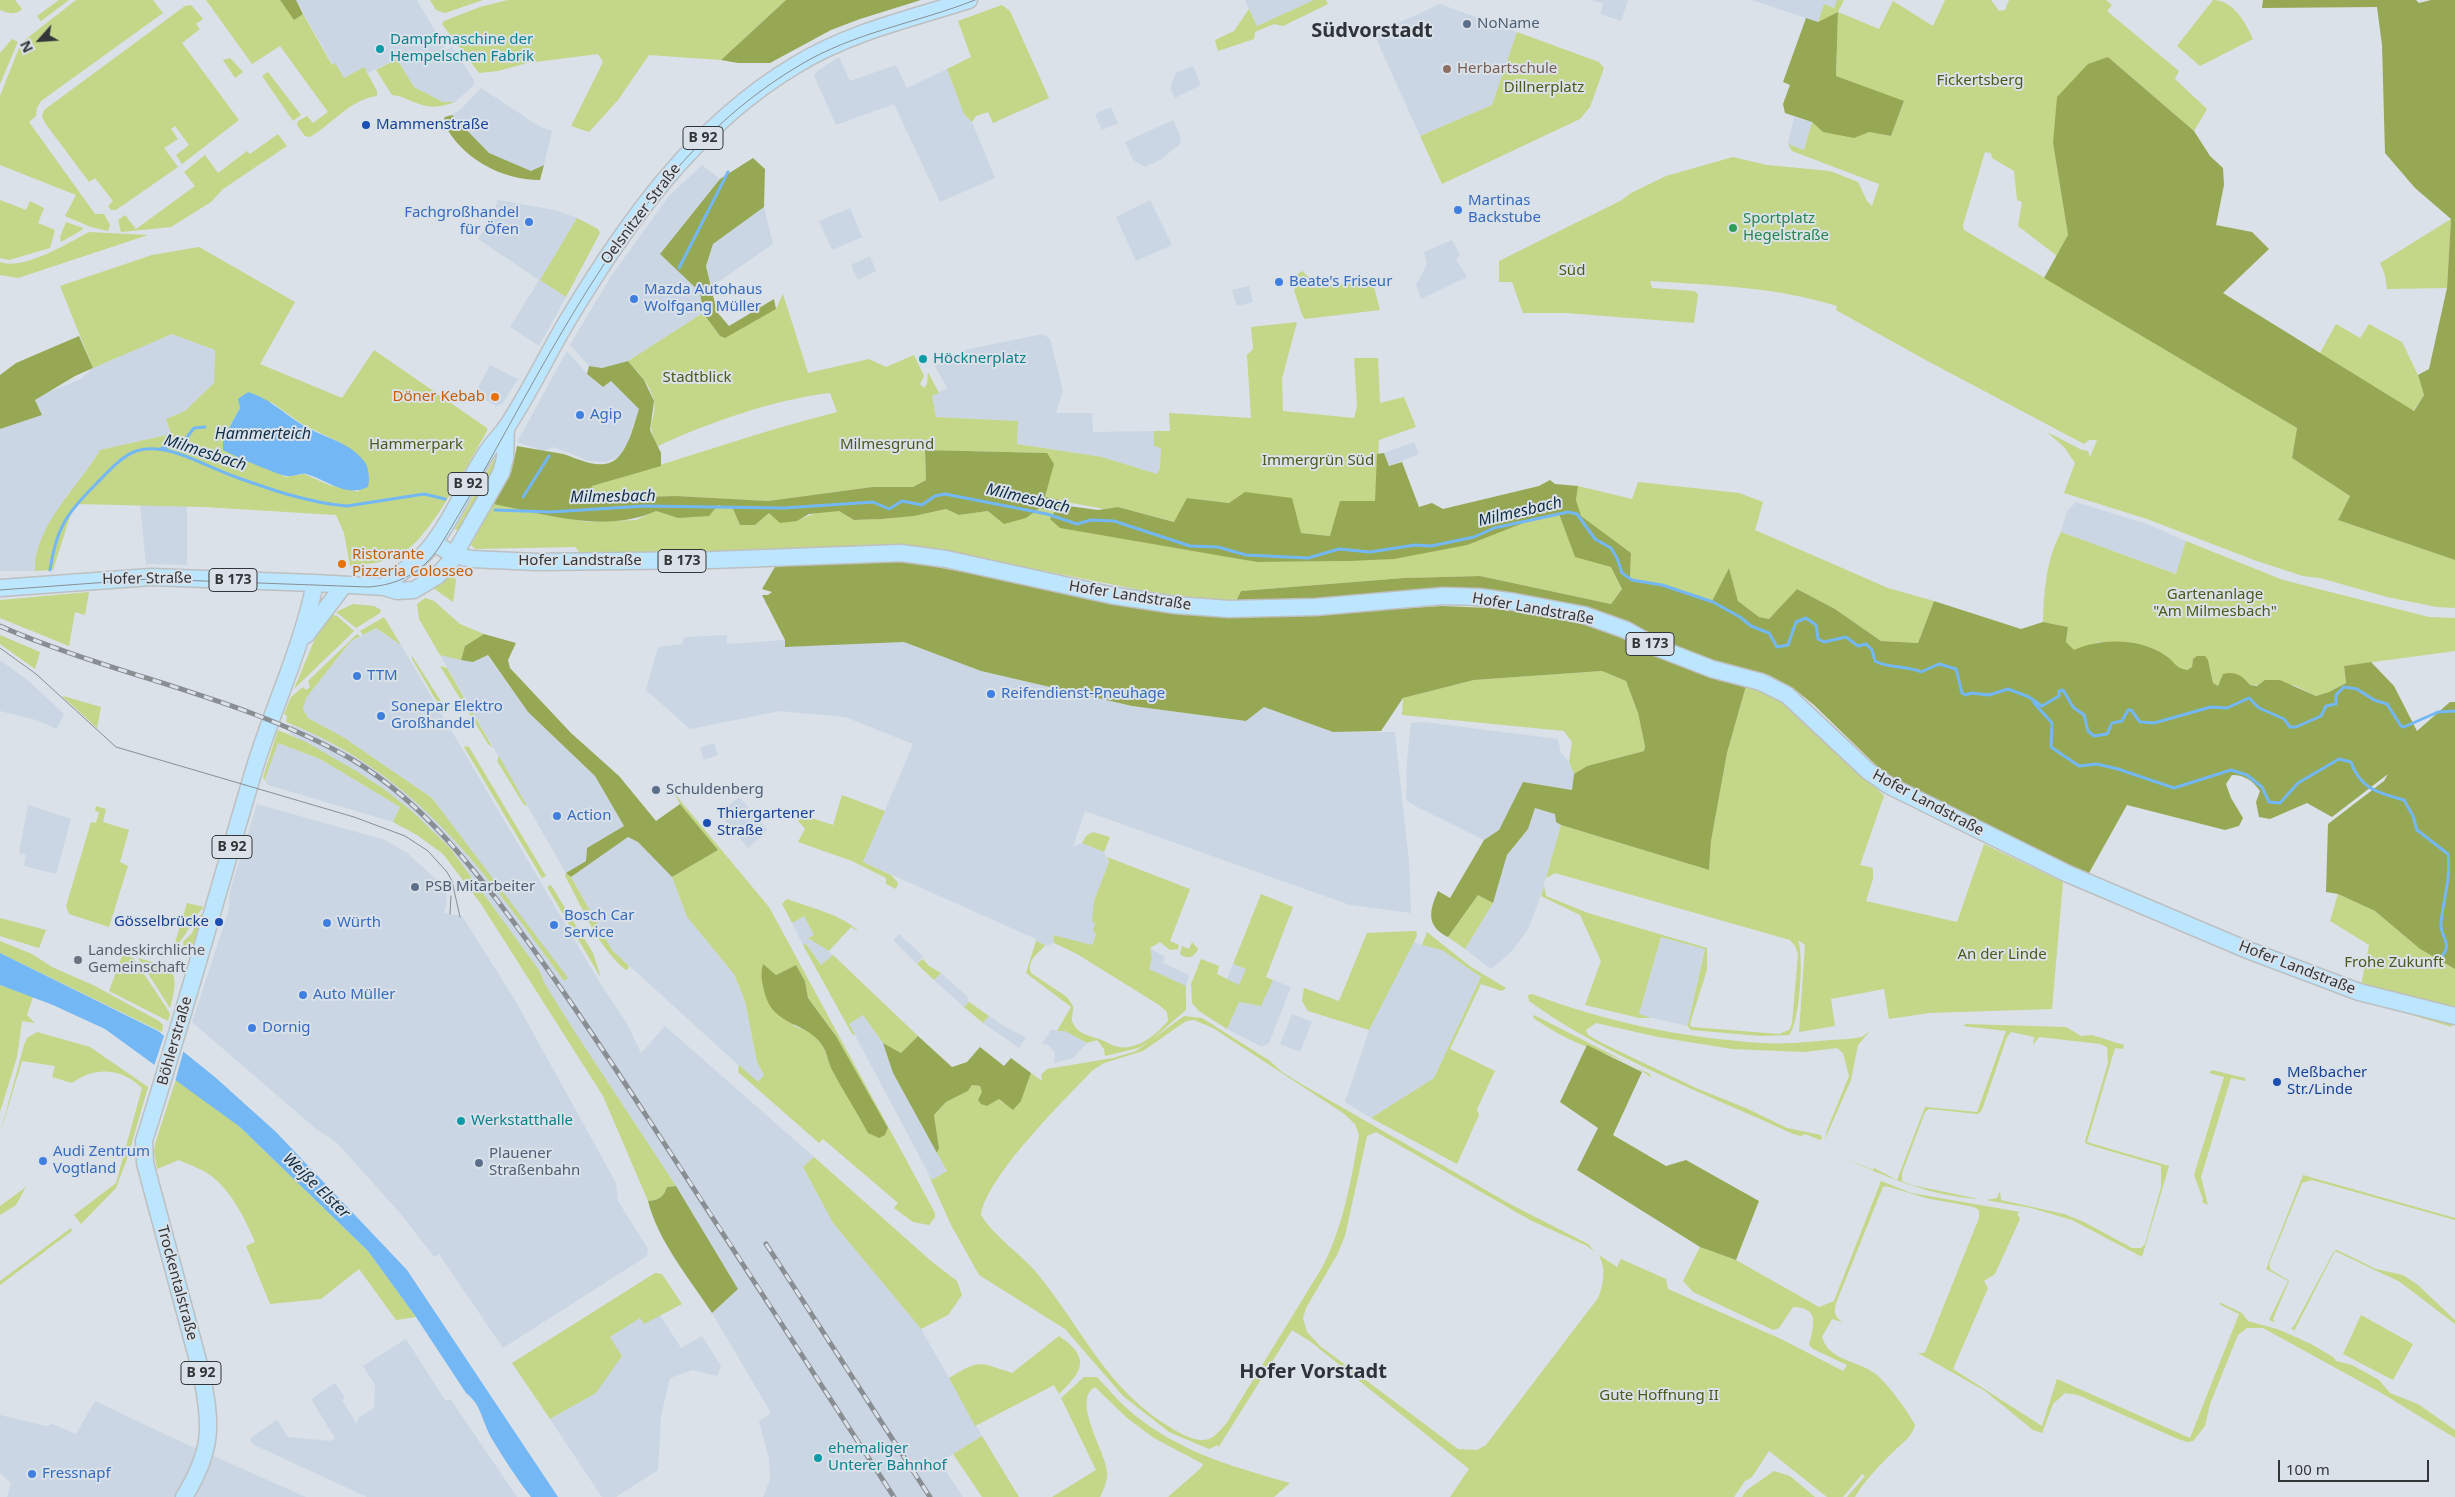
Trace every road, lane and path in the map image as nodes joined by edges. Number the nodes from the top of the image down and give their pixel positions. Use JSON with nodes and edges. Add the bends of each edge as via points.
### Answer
{"nodes":[{"id":1,"x":969,"y":0,"type":"edge"},
{"id":2,"x":506,"y":427,"type":"junction"},
{"id":3,"x":434,"y":543,"type":"junction"},
{"id":4,"x":454,"y":554,"type":"junction"},
{"id":5,"x":315,"y":583,"type":"junction"},
{"id":6,"x":344,"y":585,"type":"junction"},
{"id":7,"x":384,"y":587,"type":"junction"},
{"id":8,"x":0,"y":588,"type":"edge"},
{"id":9,"x":300,"y":643,"type":"junction"},
{"id":10,"x":2455,"y":1016,"type":"edge"},
{"id":11,"x":150,"y":1183,"type":"joint"},
{"id":12,"x":184,"y":1497,"type":"edge"}],
"edges":[{"from":1,"to":2,"type":"main road","name":"Oelsnitzer Straße","number":"B 92","via":[[872,30],[823,50],[774,79],[704,137],[650,198],[615,246]]},
{"from":2,"to":3,"type":"main road","name":"Oelsnitzer Straße","number":"B 92","via":[[485,454]]},
{"from":2,"to":4,"type":"main road","name":"Oelsnitzer Straße","number":"B 92","via":[[501,473]]},
{"from":3,"to":4,"type":"main road","name":"Hofer Landstraße","number":"B 173"},
{"from":3,"to":7,"type":"main road","number":"B 92"},
{"from":4,"to":7,"type":"main road","name":"Hofer Straße","number":"B 92","via":[[437,576],[424,586],[405,591]]},
{"from":4,"to":10,"type":"main road","name":"Hofer Landstraße","number":"B 173","via":[[479,560],[598,562],[901,552],[1110,595],[1175,605],[1229,609],[1316,607],[1443,596],[1479,597],[1584,615],[1626,630],[1658,648],[1712,669],[1761,682],[1787,695],[1868,771],[1888,785],[2068,874],[2245,949],[2359,992]]},
{"from":5,"to":6,"type":"main road","name":"Hofer Straße","number":"B 173"},
{"from":5,"to":8,"type":"main road","name":"Hofer Straße","number":"B 173","via":[[151,577]]},
{"from":5,"to":9,"type":"main road","name":"Böhlerstraße","number":"B 92"},
{"from":6,"to":7,"type":"main road","name":"Hofer Straße","number":"B 92"},
{"from":6,"to":9,"type":"main road","name":"Böhlerstraße","number":"B 92"},
{"from":9,"to":11,"type":"main road","name":"Böhlerstraße","number":"B 92","via":[[261,748],[144,1141]]},
{"from":11,"to":12,"type":"main road","name":"Trockentalstraße","number":"B 92","via":[[208,1406],[204,1460]]}]}
